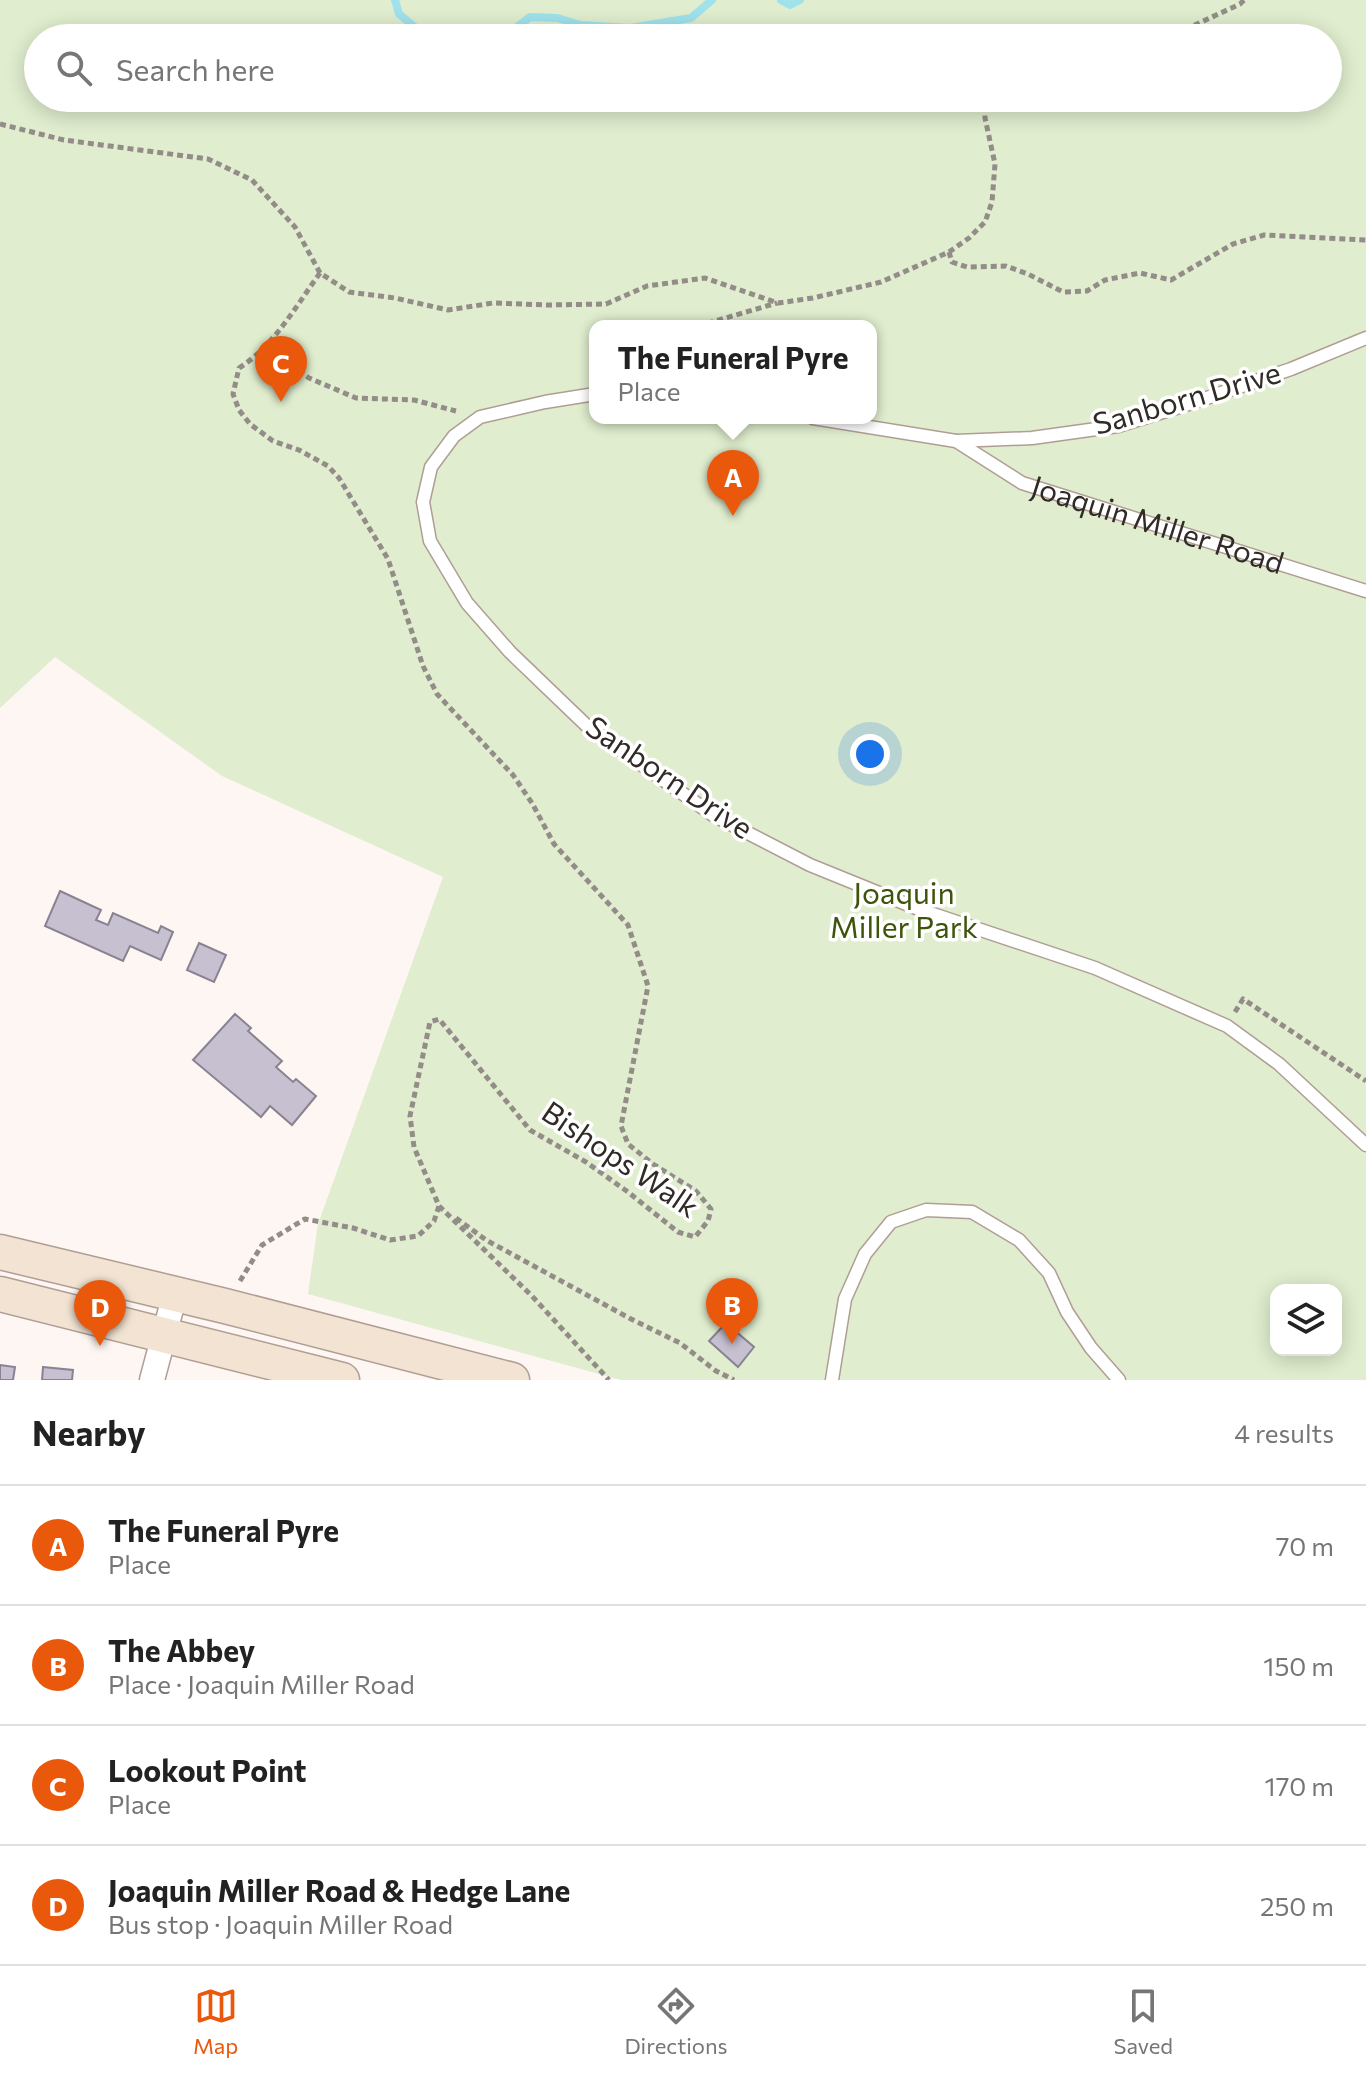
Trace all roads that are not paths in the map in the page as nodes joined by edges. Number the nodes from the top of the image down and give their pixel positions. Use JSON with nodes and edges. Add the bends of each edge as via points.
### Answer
{"nodes":[{"id":1,"x":1366,"y":338,"type":"edge"},
{"id":2,"x":589,"y":395,"type":"edge"},
{"id":3,"x":850,"y":424,"type":"edge"},
{"id":4,"x":956,"y":441,"type":"junction"},
{"id":5,"x":1366,"y":591,"type":"edge"},
{"id":6,"x":1366,"y":1145,"type":"edge"},
{"id":7,"x":0,"y":1252,"type":"edge"},
{"id":8,"x":0,"y":1294,"type":"edge"},
{"id":9,"x":175,"y":1294,"type":"junction"},
{"id":10,"x":165,"y":1335,"type":"junction"},
{"id":11,"x":152,"y":1380,"type":"edge"},
{"id":12,"x":342,"y":1380,"type":"edge"},
{"id":13,"x":512,"y":1380,"type":"edge"},
{"id":14,"x":832,"y":1380,"type":"edge"},
{"id":15,"x":1119,"y":1380,"type":"edge"}],
"edges":[{"from":1,"to":4,"type":"lane","name":"Sanborn Drive","via":[[1291,369],[1118,426],[1032,438]]},
{"from":2,"to":6,"type":"lane","name":"Sanborn Drive","via":[[480,417],[454,436],[431,467],[423,502],[430,541],[467,603],[510,652],[587,726],[713,815],[810,865],[921,910],[1095,968],[1227,1026],[1279,1064]]},
{"from":3,"to":4,"type":"lane","name":"Sanborn Drive"},
{"from":4,"to":5,"type":"lane","name":"Joaquin Miller Road","via":[[1022,483]]},
{"from":7,"to":9,"type":"main road"},
{"from":8,"to":10,"type":"main road"},
{"from":9,"to":10,"type":"street"},
{"from":9,"to":13,"type":"main road"},
{"from":10,"to":11,"type":"street"},
{"from":10,"to":12,"type":"main road"},
{"from":14,"to":15,"type":"lane","via":[[845,1299],[865,1254],[891,1222],[926,1210],[972,1212],[1019,1240],[1049,1273],[1067,1312]]}]}
